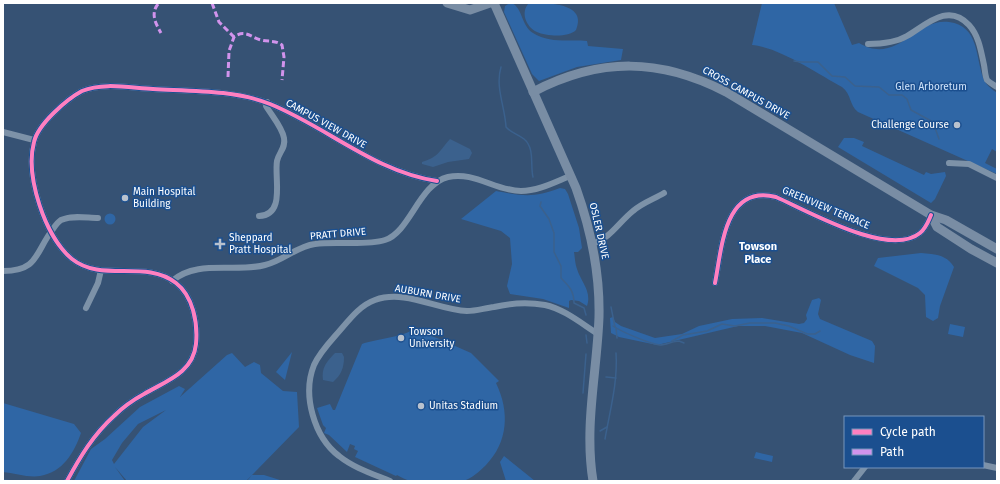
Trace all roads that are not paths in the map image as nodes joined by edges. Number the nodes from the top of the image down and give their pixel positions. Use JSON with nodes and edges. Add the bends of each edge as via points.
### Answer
{"nodes":[{"id":1,"x":447,"y":3,"type":"edge"},
{"id":2,"x":490,"y":3,"type":"edge"},
{"id":3,"x":494,"y":3,"type":"edge"},
{"id":4,"x":868,"y":44,"type":"dead end"},
{"id":5,"x":997,"y":87,"type":"edge"},
{"id":6,"x":533,"y":92,"type":"junction"},
{"id":7,"x":267,"y":102,"type":"junction"},
{"id":8,"x":3,"y":132,"type":"edge"},
{"id":9,"x":34,"y":140,"type":"junction"},
{"id":10,"x":949,"y":162,"type":"dead end"},
{"id":11,"x":570,"y":176,"type":"junction"},
{"id":12,"x":997,"y":178,"type":"edge"},
{"id":13,"x":437,"y":181,"type":"junction"},
{"id":14,"x":664,"y":193,"type":"dead end"},
{"id":15,"x":931,"y":215,"type":"junction"},
{"id":16,"x":259,"y":216,"type":"dead end"},
{"id":17,"x":98,"y":218,"type":"dead end"},
{"id":18,"x":50,"y":232,"type":"junction"},
{"id":19,"x":592,"y":244,"type":"junction"},
{"id":20,"x":997,"y":249,"type":"edge"},
{"id":21,"x":997,"y":262,"type":"edge"},
{"id":22,"x":101,"y":270,"type":"junction"},
{"id":23,"x":3,"y":271,"type":"edge"},
{"id":24,"x":172,"y":280,"type":"junction"},
{"id":25,"x":715,"y":283,"type":"dead end"},
{"id":26,"x":86,"y":308,"type":"dead end"},
{"id":27,"x":598,"y":334,"type":"junction"},
{"id":28,"x":984,"y":465,"type":"edge"},
{"id":29,"x":864,"y":468,"type":"edge"},
{"id":30,"x":997,"y":468,"type":"edge"},
{"id":31,"x":68,"y":479,"type":"edge"},
{"id":32,"x":390,"y":481,"type":"edge"},
{"id":33,"x":593,"y":481,"type":"edge"},
{"id":34,"x":854,"y":481,"type":"edge"}],
"edges":[{"from":1,"to":2,"type":"street","via":[[470,10]]},
{"from":3,"to":6,"type":"street","name":"OSLER DRIVE"},
{"from":4,"to":5,"type":"street","via":[[884,44],[898,40],[928,21],[942,16],[956,17],[966,22],[976,36],[987,79]]},
{"from":6,"to":11,"type":"street","name":"OSLER DRIVE"},
{"from":6,"to":15,"type":"street","name":"CROSS CAMPUS DRIVE","via":[[578,73],[611,67],[648,67],[694,77],[736,98]]},
{"from":7,"to":9,"type":"street","name":"CAMPUS VIEW DRIVE","via":[[204,92],[98,87],[82,92],[62,106]]},
{"from":7,"to":13,"type":"street","name":"CAMPUS VIEW DRIVE","via":[[394,168],[413,176]]},
{"from":7,"to":16,"type":"street","via":[[266,106],[281,130],[285,143],[277,161],[275,205],[269,214]]},
{"from":8,"to":9,"type":"street"},
{"from":9,"to":18,"type":"street","via":[[32,174]]},
{"from":10,"to":12,"type":"street","via":[[969,164]]},
{"from":11,"to":13,"type":"street","name":"CAMPUS VIEW DRIVE","via":[[536,189],[521,191],[462,176],[450,176]]},
{"from":11,"to":19,"type":"street","name":"OSLER DRIVE","via":[[585,214]]},
{"from":13,"to":24,"type":"street","name":"PRATT DRIVE","via":[[387,239],[312,244],[268,265],[191,270],[181,273]]},
{"from":14,"to":19,"type":"street","via":[[639,206],[608,237]]},
{"from":15,"to":20,"type":"street","name":"CROSS CAMPUS DRIVE","via":[[946,220]]},
{"from":15,"to":21,"type":"street","name":"CROSS CAMPUS DRIVE","via":[[937,227]]},
{"from":15,"to":25,"type":"street","name":"GREENVIEW TERRACE","via":[[924,229],[910,238],[872,238],[855,233],[776,197],[753,196],[738,206],[729,219]]},
{"from":17,"to":18,"type":"street","via":[[68,218],[60,221]]},
{"from":18,"to":22,"type":"street","via":[[58,245],[73,260],[87,268]]},
{"from":18,"to":23,"type":"street","via":[[31,264],[20,269]]},
{"from":19,"to":27,"type":"street","name":"OSLER DRIVE","via":[[598,290]]},
{"from":22,"to":24,"type":"street","via":[[142,271]]},
{"from":22,"to":26,"type":"street"},
{"from":24,"to":31,"type":"street","via":[[184,292],[193,310],[196,341],[191,360],[177,376],[134,399],[111,418],[88,445]]},
{"from":27,"to":32,"type":"street","name":"AUBURN DRIVE","via":[[554,308],[535,304],[507,304],[466,311],[394,297],[379,299],[365,305],[326,346],[316,362],[311,379],[312,408],[321,437],[334,452],[352,464]]},
{"from":27,"to":33,"type":"street","name":"OSLER DRIVE","via":[[589,426]]},
{"from":28,"to":30,"type":"street"},
{"from":29,"to":34,"type":"street"}]}
